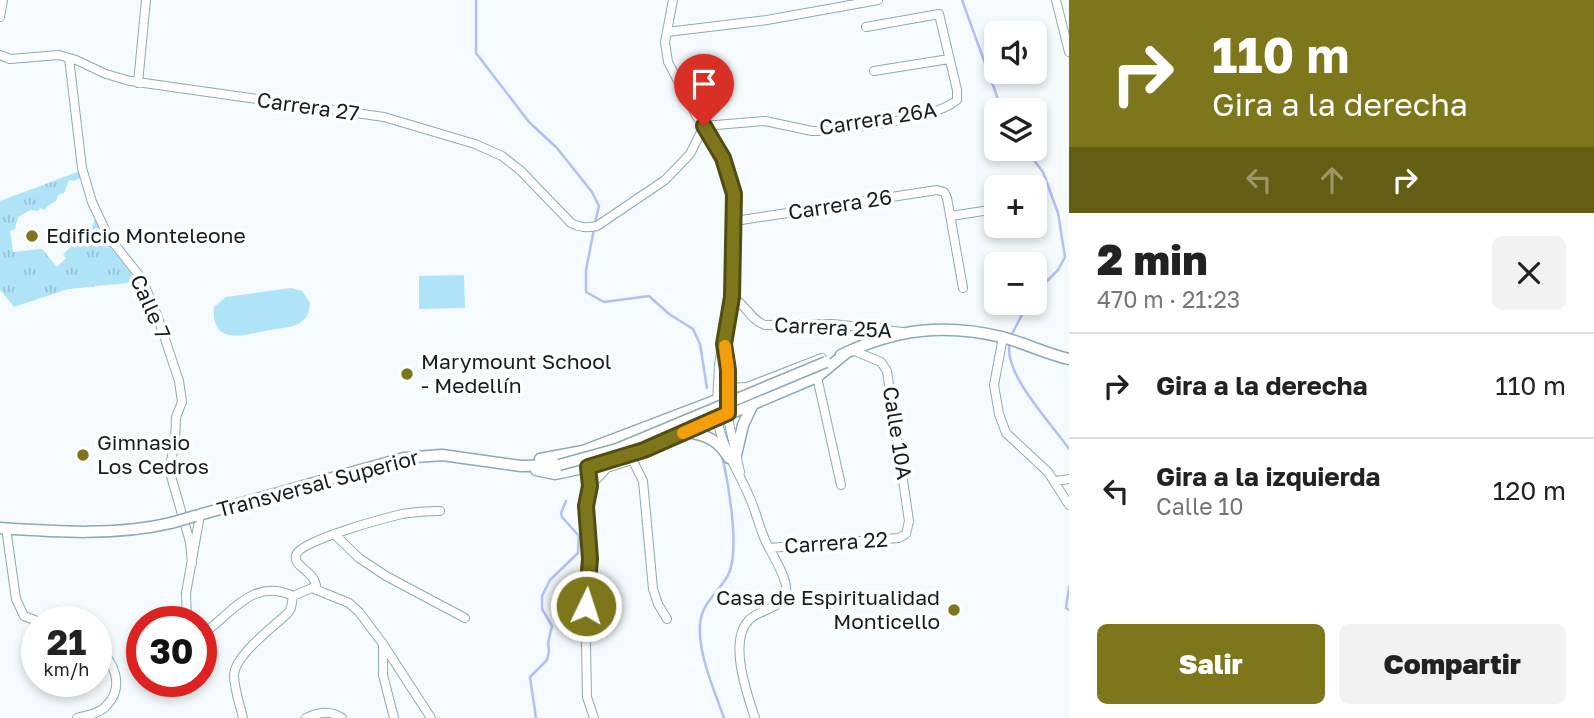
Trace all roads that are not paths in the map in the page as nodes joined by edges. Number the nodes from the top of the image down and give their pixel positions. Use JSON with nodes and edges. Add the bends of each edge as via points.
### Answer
{"nodes":[{"id":1,"x":3,"y":0,"type":"edge"},
{"id":2,"x":146,"y":0,"type":"edge"},
{"id":3,"x":673,"y":0,"type":"edge"},
{"id":4,"x":878,"y":0,"type":"edge"},
{"id":5,"x":1056,"y":0,"type":"edge"},
{"id":6,"x":0,"y":17,"type":"edge"},
{"id":7,"x":866,"y":27,"type":"dead end"},
{"id":8,"x":667,"y":33,"type":"junction"},
{"id":9,"x":1069,"y":52,"type":"edge"},
{"id":10,"x":0,"y":55,"type":"edge"},
{"id":11,"x":73,"y":59,"type":"junction"},
{"id":12,"x":950,"y":59,"type":"junction"},
{"id":13,"x":140,"y":62,"type":"junction"},
{"id":14,"x":874,"y":71,"type":"dead end"},
{"id":15,"x":138,"y":83,"type":"junction"},
{"id":16,"x":159,"y":86,"type":"junction"},
{"id":17,"x":704,"y":126,"type":"junction"},
{"id":18,"x":984,"y":211,"type":"edge"},
{"id":19,"x":951,"y":216,"type":"junction"},
{"id":20,"x":735,"y":221,"type":"junction"},
{"id":21,"x":963,"y":288,"type":"dead end"},
{"id":22,"x":732,"y":297,"type":"junction"},
{"id":23,"x":904,"y":332,"type":"junction"},
{"id":24,"x":1008,"y":339,"type":"junction"},
{"id":25,"x":724,"y":344,"type":"junction"},
{"id":26,"x":849,"y":351,"type":"junction"},
{"id":27,"x":1069,"y":359,"type":"edge"},
{"id":28,"x":824,"y":360,"type":"junction"},
{"id":29,"x":818,"y":382,"type":"junction"},
{"id":30,"x":728,"y":388,"type":"junction"},
{"id":31,"x":716,"y":401,"type":"junction"},
{"id":32,"x":754,"y":402,"type":"junction"},
{"id":33,"x":728,"y":413,"type":"junction"},
{"id":34,"x":717,"y":418,"type":"junction"},
{"id":35,"x":687,"y":432,"type":"junction"},
{"id":36,"x":628,"y":448,"type":"junction"},
{"id":37,"x":583,"y":451,"type":"junction"},
{"id":38,"x":733,"y":456,"type":"junction"},
{"id":39,"x":521,"y":466,"type":"junction"},
{"id":40,"x":588,"y":467,"type":"junction"},
{"id":41,"x":1069,"y":479,"type":"edge"},
{"id":42,"x":1056,"y":481,"type":"junction"},
{"id":43,"x":841,"y":485,"type":"dead end"},
{"id":44,"x":590,"y":486,"type":"junction"},
{"id":45,"x":1069,"y":505,"type":"edge"},
{"id":46,"x":440,"y":511,"type":"dead end"},
{"id":47,"x":197,"y":515,"type":"junction"},
{"id":48,"x":3,"y":528,"type":"edge"},
{"id":49,"x":334,"y":534,"type":"junction"},
{"id":50,"x":903,"y":537,"type":"joint"},
{"id":51,"x":769,"y":548,"type":"junction"},
{"id":52,"x":192,"y":563,"type":"junction"},
{"id":53,"x":312,"y":588,"type":"junction"},
{"id":54,"x":293,"y":596,"type":"junction"},
{"id":55,"x":185,"y":606,"type":"edge"},
{"id":56,"x":21,"y":610,"type":"edge"},
{"id":57,"x":465,"y":618,"type":"dead end"},
{"id":58,"x":667,"y":619,"type":"dead end"},
{"id":59,"x":217,"y":622,"type":"edge"},
{"id":60,"x":383,"y":643,"type":"junction"},
{"id":61,"x":112,"y":663,"type":"edge"},
{"id":62,"x":76,"y":718,"type":"edge"},
{"id":63,"x":243,"y":718,"type":"edge"},
{"id":64,"x":306,"y":718,"type":"edge"},
{"id":65,"x":342,"y":718,"type":"edge"},
{"id":66,"x":394,"y":718,"type":"edge"},
{"id":67,"x":431,"y":718,"type":"edge"},
{"id":68,"x":594,"y":718,"type":"edge"},
{"id":69,"x":755,"y":718,"type":"edge"}],
"edges":[{"from":1,"to":6,"type":"street"},
{"from":2,"to":13,"type":"street"},
{"from":3,"to":8,"type":"street"},
{"from":4,"to":8,"type":"street"},
{"from":5,"to":9,"type":"street"},
{"from":7,"to":12,"type":"street","via":[[939,14]]},
{"from":8,"to":17,"type":"street","via":[[668,62]]},
{"from":10,"to":11,"type":"street","name":"Carrera 27"},
{"from":11,"to":15,"type":"street","name":"Carrera 27","via":[[106,75]]},
{"from":11,"to":52,"type":"street","name":"Calle 7","via":[[82,168],[89,194],[108,236],[142,279],[179,381],[182,402],[169,469]]},
{"from":12,"to":14,"type":"street"},
{"from":12,"to":17,"type":"street","name":"Carrera 26A","via":[[957,100],[929,113],[828,131],[765,121]]},
{"from":13,"to":15,"type":"street"},
{"from":13,"to":16,"type":"street"},
{"from":15,"to":16,"type":"street","name":"Carrera 27"},
{"from":16,"to":17,"type":"street","name":"Carrera 27","via":[[384,117],[475,144],[521,171],[578,227],[593,227],[665,180],[690,154]]},
{"from":17,"to":20,"type":"street","via":[[730,174]]},
{"from":18,"to":19,"type":"street"},
{"from":19,"to":20,"type":"street","name":"Carrera 26","via":[[944,192],[937,190]]},
{"from":19,"to":21,"type":"street"},
{"from":20,"to":22,"type":"street"},
{"from":22,"to":23,"type":"street","name":"Carrera 25A","via":[[765,325],[833,324]]},
{"from":22,"to":25,"type":"street"},
{"from":23,"to":24,"type":"main road","name":"Transversal Superior","via":[[936,328]]},
{"from":23,"to":26,"type":"main road","name":"Transversal Superior"},
{"from":24,"to":27,"type":"main road","name":"Transversal Superior"},
{"from":24,"to":42,"type":"street","via":[[994,385],[999,414],[1006,433]]},
{"from":25,"to":30,"type":"street"},
{"from":25,"to":31,"type":"street"},
{"from":26,"to":28,"type":"main road","name":"Transversal Superior"},
{"from":26,"to":29,"type":"main road"},
{"from":26,"to":50,"type":"street","name":"Calle 10A","via":[[881,362],[887,371],[909,521]]},
{"from":28,"to":30,"type":"street","via":[[747,387]]},
{"from":28,"to":39,"type":"main road","name":"Transversal Superior","bridge":true,"via":[[617,449],[559,465]]},
{"from":29,"to":32,"type":"main road","via":[[799,384]]},
{"from":29,"to":43,"type":"street"},
{"from":30,"to":33,"type":"street"},
{"from":31,"to":34,"type":"street"},
{"from":31,"to":36,"type":"main road","via":[[649,427]]},
{"from":32,"to":33,"type":"main road"},
{"from":32,"to":38,"type":"main road"},
{"from":33,"to":34,"type":"main road"},
{"from":33,"to":38,"type":"street"},
{"from":34,"to":35,"type":"main road"},
{"from":34,"to":38,"type":"street"},
{"from":35,"to":36,"type":"main road","via":[[644,450]]},
{"from":35,"to":38,"type":"main road","via":[[708,436]]},
{"from":36,"to":37,"type":"main road"},
{"from":36,"to":40,"type":"main road"},
{"from":36,"to":44,"type":"street"},
{"from":36,"to":58,"type":"street","via":[[643,481],[653,589]]},
{"from":37,"to":39,"type":"main road"},
{"from":37,"to":40,"type":"street"},
{"from":38,"to":51,"type":"street"},
{"from":39,"to":40,"type":"main road","via":[[555,474]]},
{"from":39,"to":47,"type":"main road","name":"Transversal Superior","via":[[459,456],[404,458]]},
{"from":40,"to":44,"type":"street"},
{"from":41,"to":42,"type":"street"},
{"from":42,"to":45,"type":"street"},
{"from":44,"to":68,"type":"street","via":[[586,646],[587,697]]},
{"from":46,"to":49,"type":"street","via":[[401,514]]},
{"from":47,"to":48,"type":"main road","name":"Transversal Superior","bridge":true,"via":[[142,529],[91,533]]},
{"from":47,"to":52,"type":"street","name":"Calle 7"},
{"from":48,"to":56,"type":"street"},
{"from":49,"to":53,"type":"street","via":[[308,544],[296,555],[299,566],[315,578]]},
{"from":49,"to":57,"type":"street","via":[[386,576]]},
{"from":50,"to":51,"type":"street","name":"Carrera 22"},
{"from":51,"to":69,"type":"street","via":[[786,591],[775,606],[750,618],[740,639],[740,660]]},
{"from":52,"to":55,"type":"street","name":"Calle 7"},
{"from":53,"to":54,"type":"street"},
{"from":53,"to":60,"type":"street","via":[[349,603]]},
{"from":54,"to":59,"type":"street","via":[[260,591]]},
{"from":54,"to":63,"type":"street","via":[[288,613],[236,666]]},
{"from":60,"to":66,"type":"street","via":[[383,675]]},
{"from":60,"to":67,"type":"street"},
{"from":61,"to":62,"type":"street","via":[[116,672],[108,705]]},
{"from":64,"to":65,"type":"street","via":[[322,712]]}]}
